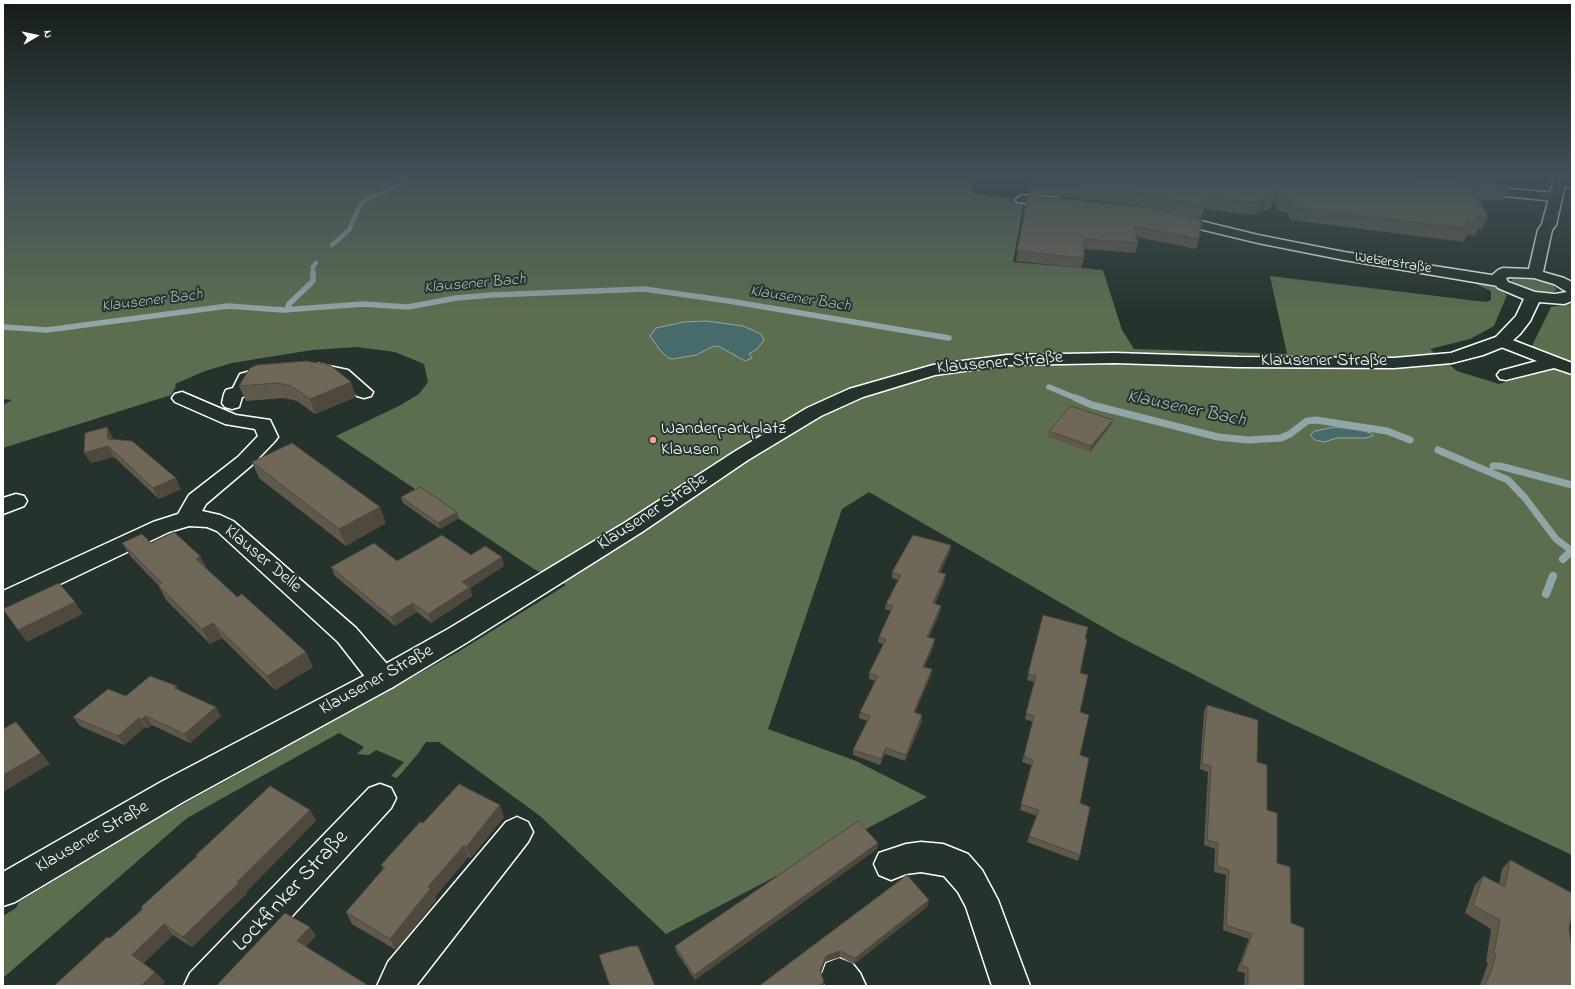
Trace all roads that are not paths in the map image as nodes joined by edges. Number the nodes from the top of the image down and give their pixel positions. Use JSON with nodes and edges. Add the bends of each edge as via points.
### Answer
{"nodes":[{"id":1,"x":1189,"y":222,"type":"edge"},
{"id":2,"x":1548,"y":222,"type":"edge"},
{"id":3,"x":1535,"y":274,"type":"junction"},
{"id":4,"x":1498,"y":281,"type":"junction"},
{"id":5,"x":1572,"y":289,"type":"edge"},
{"id":6,"x":1572,"y":296,"type":"edge"},
{"id":7,"x":1533,"y":297,"type":"junction"},
{"id":8,"x":1502,"y":341,"type":"junction"},
{"id":9,"x":1552,"y":361,"type":"junction"},
{"id":10,"x":304,"y":369,"type":"edge"},
{"id":11,"x":1572,"y":369,"type":"edge"},
{"id":12,"x":282,"y":371,"type":"edge"},
{"id":13,"x":1506,"y":375,"type":"dead end"},
{"id":14,"x":364,"y":392,"type":"dead end"},
{"id":15,"x":182,"y":398,"type":"dead end"},
{"id":16,"x":232,"y":403,"type":"dead end"},
{"id":17,"x":187,"y":519,"type":"junction"},
{"id":18,"x":3,"y":601,"type":"edge"},
{"id":19,"x":383,"y":679,"type":"junction"},
{"id":20,"x":380,"y":798,"type":"dead end"},
{"id":21,"x":517,"y":832,"type":"dead end"},
{"id":22,"x":891,"y":864,"type":"dead end"},
{"id":23,"x":3,"y":890,"type":"edge"},
{"id":24,"x":203,"y":986,"type":"edge"},
{"id":25,"x":396,"y":986,"type":"edge"},
{"id":26,"x":1010,"y":986,"type":"edge"}],
"edges":[{"from":1,"to":4,"type":"main road","name":"Weberstraße","via":[[1344,256]]},
{"from":2,"to":3,"type":"main road"},
{"from":3,"to":4,"type":"main road","via":[[1509,272],[1499,275]]},
{"from":3,"to":5,"type":"main road","via":[[1559,281]]},
{"from":4,"to":7,"type":"main road","name":"Weberstraße"},
{"from":6,"to":7,"type":"main road","name":"Weberstraße","via":[[1564,299]]},
{"from":7,"to":8,"type":"main road","name":"Klausener Straße","via":[[1524,317]]},
{"from":8,"to":9,"type":"main road"},
{"from":8,"to":19,"type":"main road","name":"Klausener Straße","via":[[1452,358],[1394,363],[1115,358],[1007,360],[934,370],[881,384],[814,412],[510,604]]},
{"from":9,"to":11,"type":"main road"},
{"from":9,"to":13,"type":"main road"},
{"from":10,"to":14,"type":"main road","via":[[342,374]]},
{"from":12,"to":16,"type":"main road","via":[[247,378],[240,392],[233,394]]},
{"from":15,"to":17,"type":"main road","via":[[232,420],[264,424],[268,437],[245,461],[197,500]]},
{"from":17,"to":18,"type":"main road","name":"Klauser Delle","via":[[161,527]]},
{"from":17,"to":19,"type":"main road","name":"Klauser Delle","via":[[198,518],[225,526],[347,635]]},
{"from":19,"to":23,"type":"main road","name":"Klausener Straße","via":[[172,792]]},
{"from":20,"to":24,"type":"main road","name":"Lockfinker Straße"},
{"from":21,"to":25,"type":"main road","via":[[401,976]]},
{"from":22,"to":26,"type":"main road","via":[[906,858],[921,857],[943,859],[956,865],[970,880],[981,900]]}]}
